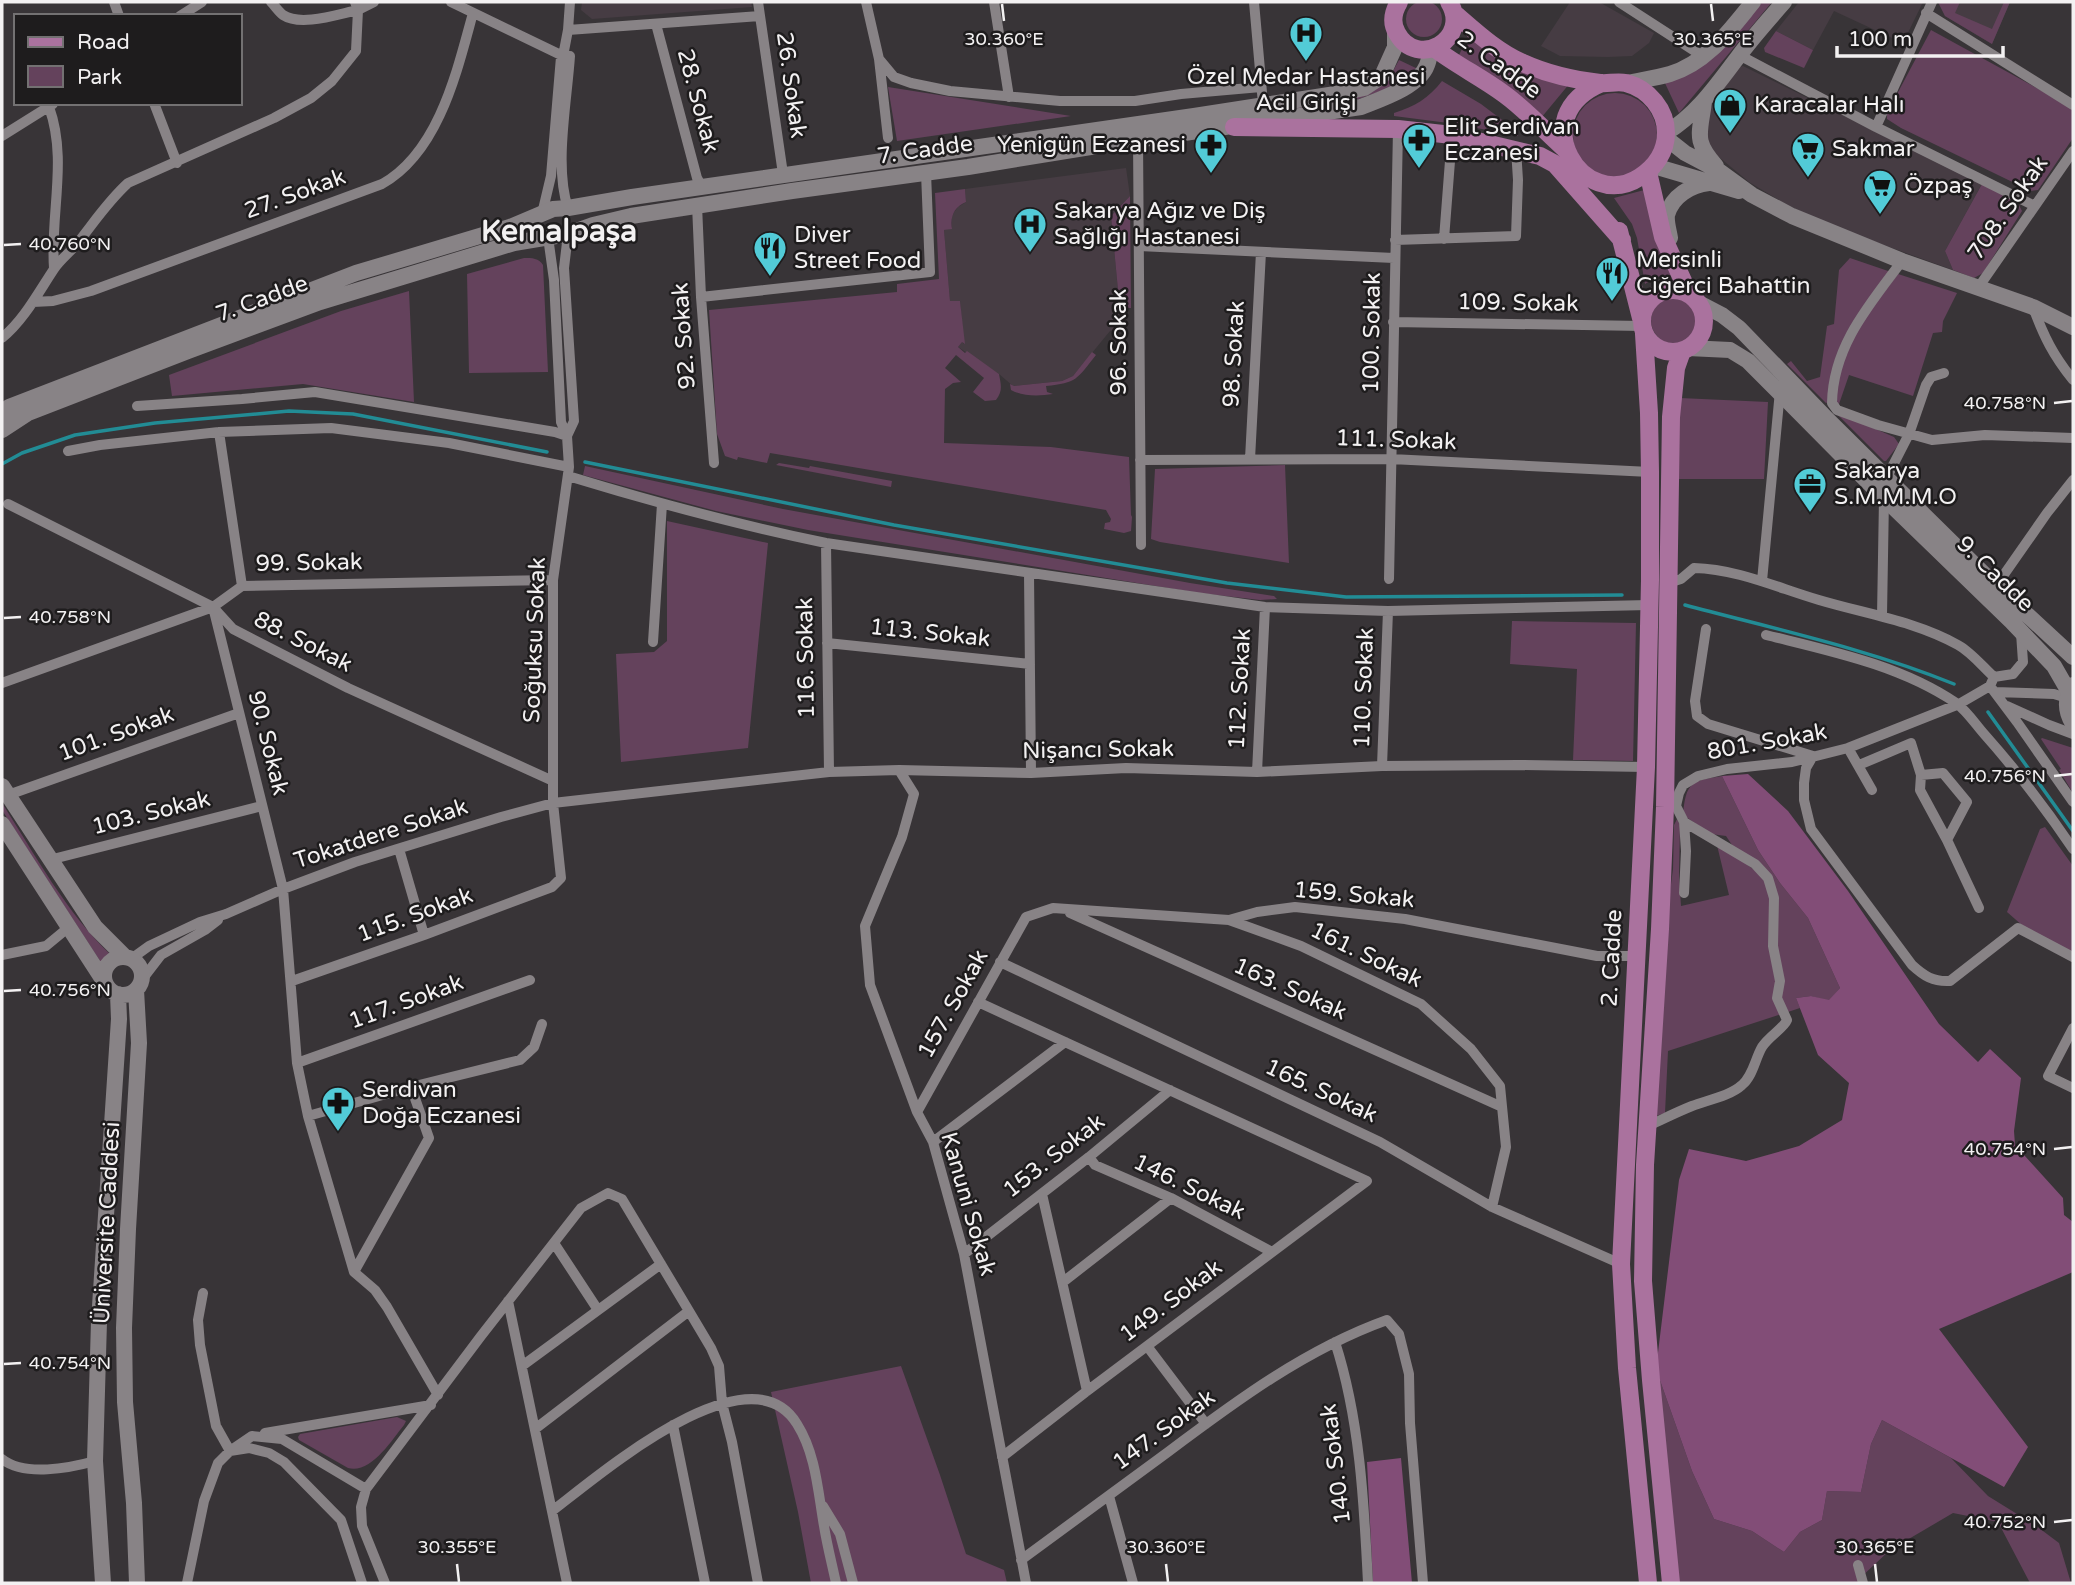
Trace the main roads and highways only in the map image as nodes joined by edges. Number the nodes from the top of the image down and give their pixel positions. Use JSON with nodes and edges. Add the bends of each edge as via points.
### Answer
{"nodes":[{"id":1,"x":1753,"y":2,"type":"edge"},
{"id":2,"x":1784,"y":2,"type":"edge"},
{"id":3,"x":1452,"y":7,"type":"edge"},
{"id":4,"x":1395,"y":11,"type":"edge"},
{"id":5,"x":1433,"y":49,"type":"junction"},
{"id":6,"x":1602,"y":83,"type":"junction"},
{"id":7,"x":1627,"y":83,"type":"junction"},
{"id":8,"x":1704,"y":102,"type":"junction"},
{"id":9,"x":1234,"y":127,"type":"junction"},
{"id":10,"x":1666,"y":136,"type":"junction"},
{"id":11,"x":1566,"y":149,"type":"junction"},
{"id":12,"x":1651,"y":169,"type":"junction"},
{"id":13,"x":1582,"y":173,"type":"junction"},
{"id":14,"x":1715,"y":177,"type":"junction"},
{"id":15,"x":568,"y":208,"type":"junction"},
{"id":16,"x":542,"y":214,"type":"junction"},
{"id":17,"x":568,"y":234,"type":"junction"},
{"id":18,"x":548,"y":237,"type":"junction"},
{"id":19,"x":1622,"y":240,"type":"junction"},
{"id":20,"x":1672,"y":257,"type":"junction"},
{"id":21,"x":1693,"y":298,"type":"junction"},
{"id":22,"x":1642,"y":326,"type":"junction"},
{"id":23,"x":2073,"y":327,"type":"edge"},
{"id":24,"x":1685,"y":350,"type":"junction"},
{"id":25,"x":2,"y":412,"type":"edge"},
{"id":26,"x":2,"y":430,"type":"edge"},
{"id":27,"x":2073,"y":657,"type":"edge"},
{"id":28,"x":2070,"y":692,"type":"edge"},
{"id":29,"x":2073,"y":724,"type":"edge"},
{"id":30,"x":5,"y":791,"type":"edge"},
{"id":31,"x":2,"y":824,"type":"edge"},
{"id":32,"x":128,"y":958,"type":"junction"},
{"id":33,"x":105,"y":983,"type":"junction"},
{"id":34,"x":139,"y":986,"type":"junction"},
{"id":35,"x":118,"y":994,"type":"junction"},
{"id":36,"x":103,"y":1583,"type":"edge"},
{"id":37,"x":137,"y":1583,"type":"edge"},
{"id":38,"x":1648,"y":1583,"type":"edge"},
{"id":39,"x":1671,"y":1583,"type":"edge"}],
"edges":[{"from":1,"to":7,"type":"main road","via":[[1704,57],[1673,74]]},
{"from":2,"to":8,"type":"main road"},
{"from":3,"to":5,"type":"main road","via":[[1451,34]]},
{"from":3,"to":6,"type":"main road","name":"2. Cadde","via":[[1487,41],[1520,62],[1551,74]]},
{"from":4,"to":5,"type":"main road","name":"2. Cadde","via":[[1398,36],[1410,47]]},
{"from":4,"to":15,"type":"main road","name":"7. Cadde","via":[[1395,47],[1389,63],[1382,76],[1364,88]]},
{"from":5,"to":9,"type":"main road","name":"7. Cadde","via":[[1427,68],[1416,79],[1361,107]]},
{"from":5,"to":11,"type":"main road","name":"2. Cadde","via":[[1508,97]]},
{"from":6,"to":7,"type":"main road"},
{"from":6,"to":11,"type":"main road","via":[[1578,97],[1570,108],[1564,121]]},
{"from":7,"to":10,"type":"main road","via":[[1659,107]]},
{"from":8,"to":10,"type":"main road"},
{"from":8,"to":14,"type":"main road","via":[[1699,138]]},
{"from":9,"to":17,"type":"main road","name":"7. Cadde","via":[[631,215]]},
{"from":9,"to":19,"type":"main road","via":[[1398,129],[1516,149],[1555,164]]},
{"from":10,"to":12,"type":"main road","via":[[1661,156]]},
{"from":10,"to":14,"type":"main road"},
{"from":11,"to":13,"type":"main road"},
{"from":12,"to":13,"type":"main road","via":[[1622,184],[1608,184]]},
{"from":12,"to":14,"type":"main road"},
{"from":12,"to":20,"type":"main road","via":[[1663,237]]},
{"from":13,"to":19,"type":"main road","name":"2. Cadde","via":[[1607,208]]},
{"from":14,"to":20,"type":"main road","via":[[1693,185],[1674,200],[1667,216]]},
{"from":14,"to":23,"type":"main road","via":[[1804,221],[2033,307]]},
{"from":15,"to":16,"type":"main road","name":"7. Cadde"},
{"from":15,"to":17,"type":"main road"},
{"from":16,"to":18,"type":"main road"},
{"from":16,"to":25,"type":"main road","name":"7. Cadde","via":[[356,273]]},
{"from":17,"to":18,"type":"main road","name":"7. Cadde"},
{"from":18,"to":26,"type":"main road","name":"7. Cadde","via":[[514,243],[320,302],[28,412]]},
{"from":19,"to":22,"type":"main road","name":"2. Cadde"},
{"from":20,"to":21,"type":"main road"},
{"from":21,"to":22,"type":"main road","via":[[1679,290],[1659,293],[1644,308]]},
{"from":21,"to":24,"type":"main road","via":[[1704,322],[1696,341]]},
{"from":21,"to":27,"type":"main road","name":"9. Cadde","via":[[1739,328]]},
{"from":22,"to":24,"type":"main road","via":[[1649,342],[1664,351]]},
{"from":22,"to":38,"type":"main road","name":"2. Cadde","via":[[1650,472],[1646,767],[1621,1264]]},
{"from":24,"to":28,"type":"main road","name":"9. Cadde","via":[[1730,350],[1748,361],[2054,666]]},
{"from":24,"to":39,"type":"main road","name":"2. Cadde","via":[[1676,368],[1671,417],[1670,807],[1648,1126],[1643,1281]]},
{"from":28,"to":29,"type":"main road","name":"9. Cadde","via":[[2067,708]]},
{"from":30,"to":32,"type":"main road","via":[[95,927]]},
{"from":31,"to":33,"type":"main road"},
{"from":32,"to":33,"type":"main road","via":[[108,964]]},
{"from":32,"to":34,"type":"main road","via":[[141,971]]},
{"from":33,"to":35,"type":"main road"},
{"from":34,"to":35,"type":"main road","via":[[128,994]]},
{"from":34,"to":37,"type":"main road","name":"Üniversite Caddesi","via":[[124,1328]]},
{"from":35,"to":36,"type":"main road","name":"Üniversite Caddesi","via":[[95,1461]]}]}
